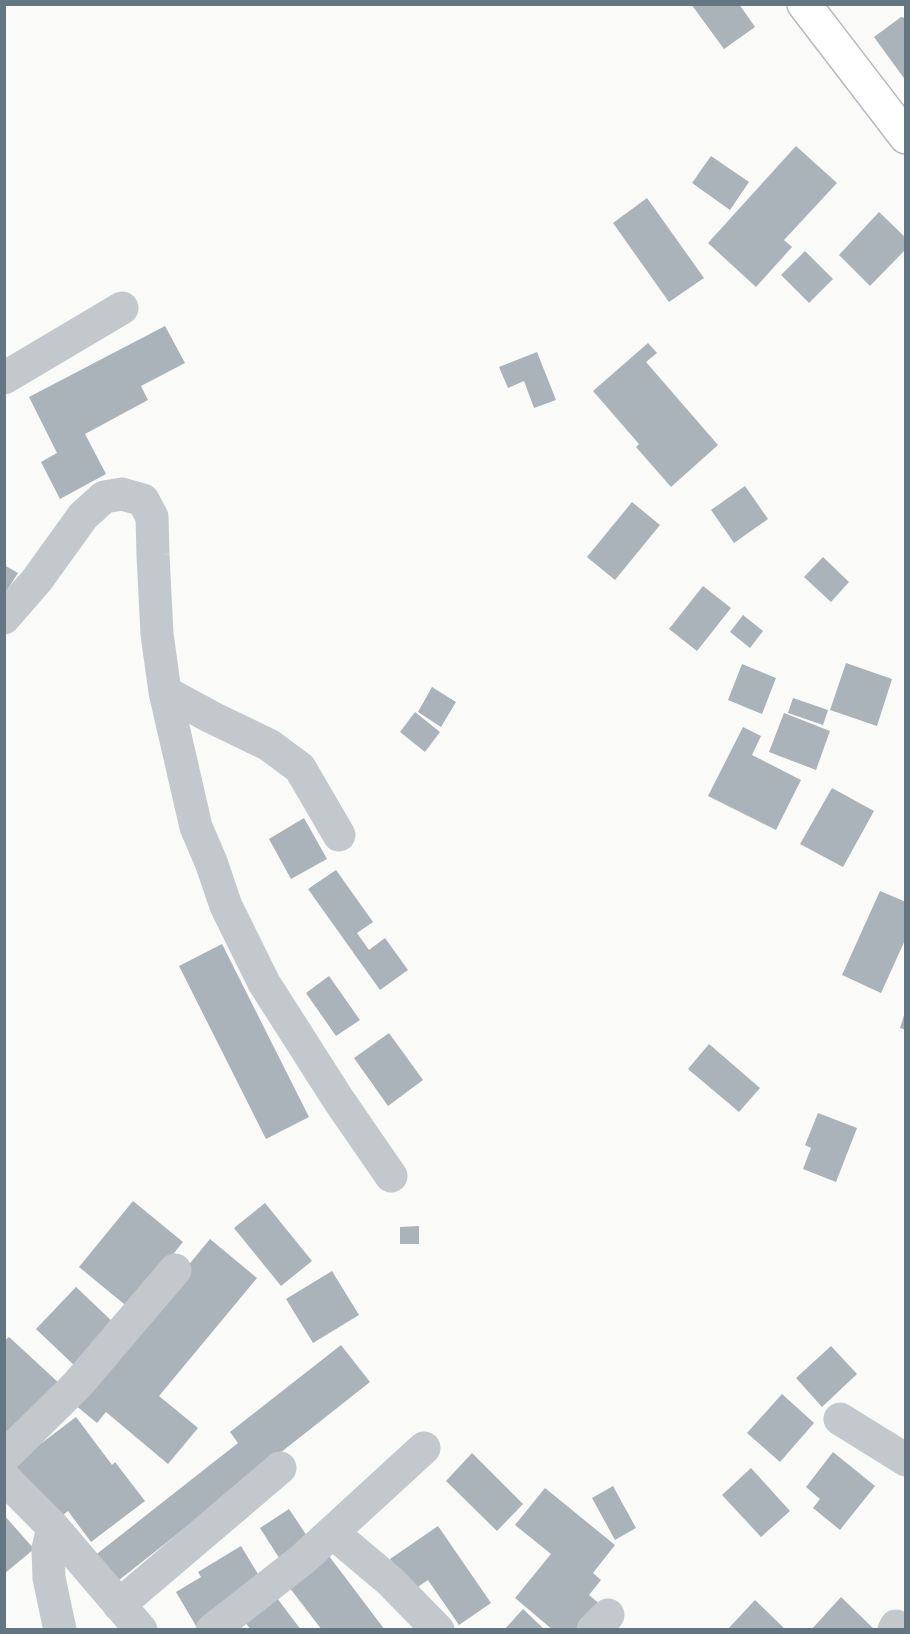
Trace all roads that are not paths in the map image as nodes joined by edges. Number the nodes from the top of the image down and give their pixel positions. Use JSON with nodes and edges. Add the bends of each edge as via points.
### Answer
{"nodes":[{"id":1,"x":804,"y":4,"type":"edge"},
{"id":2,"x":906,"y":137,"type":"edge"},
{"id":3,"x":122,"y":308,"type":"dead end"},
{"id":4,"x":4,"y":378,"type":"edge"},
{"id":5,"x":4,"y":618,"type":"edge"},
{"id":6,"x":165,"y":692,"type":"junction"},
{"id":7,"x":339,"y":835,"type":"dead end"},
{"id":8,"x":391,"y":1176,"type":"dead end"},
{"id":9,"x":175,"y":1270,"type":"dead end"},
{"id":10,"x":840,"y":1419,"type":"dead end"},
{"id":11,"x":424,"y":1448,"type":"dead end"},
{"id":12,"x":4,"y":1457,"type":"edge"},
{"id":13,"x":906,"y":1460,"type":"edge"},
{"id":14,"x":279,"y":1468,"type":"dead end"},
{"id":15,"x":4,"y":1478,"type":"edge"},
{"id":16,"x":53,"y":1527,"type":"junction"},
{"id":17,"x":333,"y":1533,"type":"junction"},
{"id":18,"x":118,"y":1605,"type":"junction"},
{"id":19,"x":60,"y":1629,"type":"edge"},
{"id":20,"x":141,"y":1629,"type":"edge"},
{"id":21,"x":212,"y":1629,"type":"edge"},
{"id":22,"x":438,"y":1629,"type":"edge"}],
"edges":[{"from":1,"to":2,"type":"main road"},
{"from":3,"to":4,"type":"street"},
{"from":5,"to":6,"type":"street","via":[[83,516],[104,497],[122,494],[143,500],[152,517],[157,634]]},
{"from":6,"to":7,"type":"street","via":[[269,745],[300,768]]},
{"from":6,"to":8,"type":"street","via":[[196,827],[226,906],[264,983]]},
{"from":9,"to":12,"type":"street","via":[[77,1385]]},
{"from":10,"to":13,"type":"street"},
{"from":11,"to":17,"type":"street"},
{"from":14,"to":18,"type":"street"},
{"from":15,"to":16,"type":"street"},
{"from":16,"to":18,"type":"street"},
{"from":16,"to":19,"type":"street","via":[[48,1549],[49,1578]]},
{"from":17,"to":21,"type":"street"},
{"from":17,"to":22,"type":"street","via":[[390,1581]]},
{"from":18,"to":20,"type":"street"}]}
